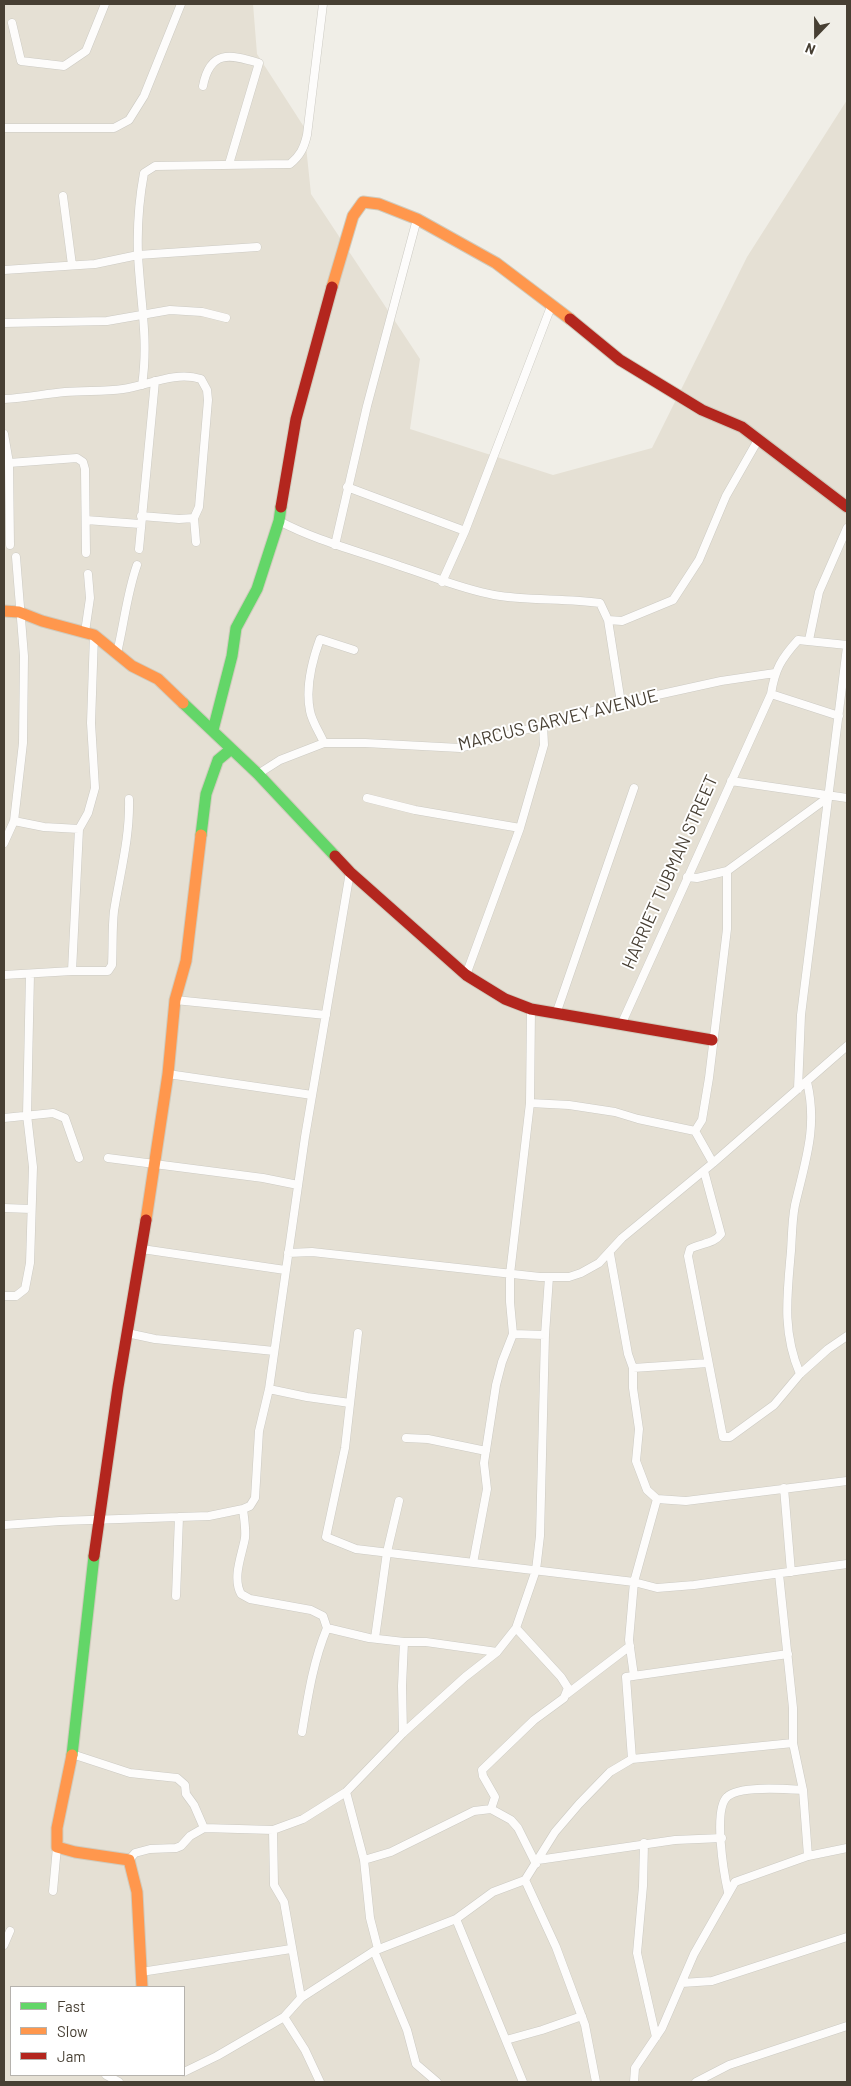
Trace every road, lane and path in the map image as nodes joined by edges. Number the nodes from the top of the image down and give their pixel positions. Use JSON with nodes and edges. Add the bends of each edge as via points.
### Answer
{"nodes":[{"id":1,"x":105,"y":4,"type":"edge"},
{"id":2,"x":181,"y":4,"type":"edge"},
{"id":3,"x":323,"y":4,"type":"edge"},
{"id":4,"x":12,"y":24,"type":"dead end"},
{"id":5,"x":203,"y":86,"type":"dead end"},
{"id":6,"x":4,"y":128,"type":"edge"},
{"id":7,"x":229,"y":164,"type":"junction"},
{"id":8,"x":63,"y":196,"type":"dead end"},
{"id":9,"x":417,"y":219,"type":"junction"},
{"id":10,"x":257,"y":247,"type":"dead end"},
{"id":11,"x":138,"y":255,"type":"junction"},
{"id":12,"x":72,"y":265,"type":"junction"},
{"id":13,"x":4,"y":270,"type":"edge"},
{"id":14,"x":552,"y":304,"type":"junction"},
{"id":15,"x":144,"y":315,"type":"junction"},
{"id":16,"x":226,"y":318,"type":"dead end"},
{"id":17,"x":4,"y":323,"type":"edge"},
{"id":18,"x":155,"y":381,"type":"junction"},
{"id":19,"x":142,"y":385,"type":"junction"},
{"id":20,"x":4,"y":398,"type":"edge"},
{"id":21,"x":4,"y":434,"type":"edge"},
{"id":22,"x":758,"y":440,"type":"junction"},
{"id":23,"x":9,"y":462,"type":"junction"},
{"id":24,"x":347,"y":487,"type":"junction"},
{"id":25,"x":847,"y":507,"type":"edge"},
{"id":26,"x":194,"y":518,"type":"junction"},
{"id":27,"x":86,"y":520,"type":"junction"},
{"id":28,"x":140,"y":520,"type":"junction"},
{"id":29,"x":279,"y":520,"type":"junction"},
{"id":30,"x":847,"y":528,"type":"edge"},
{"id":31,"x":465,"y":531,"type":"junction"},
{"id":32,"x":196,"y":542,"type":"dead end"},
{"id":33,"x":10,"y":545,"type":"dead end"},
{"id":34,"x":334,"y":545,"type":"junction"},
{"id":35,"x":138,"y":549,"type":"dead end"},
{"id":36,"x":86,"y":553,"type":"dead end"},
{"id":37,"x":16,"y":557,"type":"dead end"},
{"id":38,"x":137,"y":565,"type":"dead end"},
{"id":39,"x":88,"y":574,"type":"dead end"},
{"id":40,"x":442,"y":582,"type":"junction"},
{"id":41,"x":4,"y":611,"type":"edge"},
{"id":42,"x":19,"y":612,"type":"junction"},
{"id":43,"x":608,"y":620,"type":"junction"},
{"id":44,"x":90,"y":634,"type":"junction"},
{"id":45,"x":809,"y":640,"type":"junction"},
{"id":46,"x":847,"y":646,"type":"edge"},
{"id":47,"x":354,"y":650,"type":"dead end"},
{"id":48,"x":117,"y":653,"type":"junction"},
{"id":49,"x":775,"y":673,"type":"junction"},
{"id":50,"x":771,"y":694,"type":"junction"},
{"id":51,"x":621,"y":703,"type":"junction"},
{"id":52,"x":839,"y":716,"type":"junction"},
{"id":53,"x":542,"y":725,"type":"junction"},
{"id":54,"x":213,"y":730,"type":"junction"},
{"id":55,"x":324,"y":743,"type":"junction"},
{"id":56,"x":230,"y":750,"type":"junction"},
{"id":57,"x":258,"y":774,"type":"junction"},
{"id":58,"x":731,"y":781,"type":"junction"},
{"id":59,"x":634,"y":788,"type":"dead end"},
{"id":60,"x":830,"y":796,"type":"junction"},
{"id":61,"x":366,"y":798,"type":"dead end"},
{"id":62,"x":847,"y":798,"type":"edge"},
{"id":63,"x":130,"y":799,"type":"dead end"},
{"id":64,"x":14,"y":821,"type":"junction"},
{"id":65,"x":520,"y":828,"type":"junction"},
{"id":66,"x":79,"y":829,"type":"junction"},
{"id":67,"x":4,"y":844,"type":"edge"},
{"id":68,"x":727,"y":871,"type":"junction"},
{"id":69,"x":350,"y":872,"type":"junction"},
{"id":70,"x":687,"y":877,"type":"junction"},
{"id":71,"x":72,"y":971,"type":"junction"},
{"id":72,"x":30,"y":974,"type":"junction"},
{"id":73,"x":4,"y":975,"type":"edge"},
{"id":74,"x":466,"y":975,"type":"junction"},
{"id":75,"x":175,"y":1000,"type":"junction"},
{"id":76,"x":531,"y":1009,"type":"junction"},
{"id":77,"x":326,"y":1014,"type":"junction"},
{"id":78,"x":556,"y":1014,"type":"junction"},
{"id":79,"x":621,"y":1025,"type":"junction"},
{"id":80,"x":712,"y":1040,"type":"junction"},
{"id":81,"x":847,"y":1046,"type":"edge"},
{"id":82,"x":168,"y":1074,"type":"junction"},
{"id":83,"x":807,"y":1082,"type":"junction"},
{"id":84,"x":798,"y":1089,"type":"junction"},
{"id":85,"x":312,"y":1095,"type":"junction"},
{"id":86,"x":530,"y":1103,"type":"junction"},
{"id":87,"x":27,"y":1115,"type":"junction"},
{"id":88,"x":4,"y":1118,"type":"edge"},
{"id":89,"x":696,"y":1131,"type":"junction"},
{"id":90,"x":79,"y":1158,"type":"dead end"},
{"id":91,"x":108,"y":1158,"type":"dead end"},
{"id":92,"x":155,"y":1163,"type":"junction"},
{"id":93,"x":713,"y":1164,"type":"junction"},
{"id":94,"x":704,"y":1171,"type":"junction"},
{"id":95,"x":298,"y":1186,"type":"junction"},
{"id":96,"x":4,"y":1208,"type":"edge"},
{"id":97,"x":31,"y":1209,"type":"junction"},
{"id":98,"x":142,"y":1249,"type":"junction"},
{"id":99,"x":288,"y":1253,"type":"junction"},
{"id":100,"x":610,"y":1254,"type":"junction"},
{"id":101,"x":285,"y":1270,"type":"junction"},
{"id":102,"x":510,"y":1274,"type":"junction"},
{"id":103,"x":549,"y":1277,"type":"junction"},
{"id":104,"x":4,"y":1296,"type":"edge"},
{"id":105,"x":127,"y":1333,"type":"junction"},
{"id":106,"x":358,"y":1333,"type":"dead end"},
{"id":107,"x":513,"y":1334,"type":"junction"},
{"id":108,"x":545,"y":1335,"type":"junction"},
{"id":109,"x":847,"y":1336,"type":"edge"},
{"id":110,"x":274,"y":1351,"type":"junction"},
{"id":111,"x":708,"y":1363,"type":"junction"},
{"id":112,"x":633,"y":1368,"type":"junction"},
{"id":113,"x":800,"y":1374,"type":"junction"},
{"id":114,"x":268,"y":1389,"type":"junction"},
{"id":115,"x":350,"y":1403,"type":"junction"},
{"id":116,"x":406,"y":1438,"type":"dead end"},
{"id":117,"x":486,"y":1451,"type":"junction"},
{"id":118,"x":847,"y":1481,"type":"edge"},
{"id":119,"x":784,"y":1488,"type":"junction"},
{"id":120,"x":657,"y":1499,"type":"junction"},
{"id":121,"x":398,"y":1501,"type":"dead end"},
{"id":122,"x":243,"y":1509,"type":"junction"},
{"id":123,"x":179,"y":1517,"type":"junction"},
{"id":124,"x":98,"y":1520,"type":"junction"},
{"id":125,"x":4,"y":1525,"type":"edge"},
{"id":126,"x":387,"y":1552,"type":"junction"},
{"id":127,"x":473,"y":1562,"type":"junction"},
{"id":128,"x":847,"y":1564,"type":"edge"},
{"id":129,"x":536,"y":1570,"type":"junction"},
{"id":130,"x":791,"y":1572,"type":"junction"},
{"id":131,"x":778,"y":1574,"type":"junction"},
{"id":132,"x":634,"y":1582,"type":"junction"},
{"id":133,"x":176,"y":1596,"type":"dead end"},
{"id":134,"x":327,"y":1628,"type":"junction"},
{"id":135,"x":516,"y":1628,"type":"junction"},
{"id":136,"x":375,"y":1638,"type":"junction"},
{"id":137,"x":404,"y":1642,"type":"junction"},
{"id":138,"x":630,"y":1646,"type":"junction"},
{"id":139,"x":497,"y":1652,"type":"junction"},
{"id":140,"x":788,"y":1654,"type":"junction"},
{"id":141,"x":634,"y":1676,"type":"junction"},
{"id":142,"x":567,"y":1694,"type":"junction"},
{"id":143,"x":302,"y":1732,"type":"dead end"},
{"id":144,"x":404,"y":1733,"type":"junction"},
{"id":145,"x":793,"y":1743,"type":"junction"},
{"id":146,"x":72,"y":1754,"type":"junction"},
{"id":147,"x":632,"y":1759,"type":"junction"},
{"id":148,"x":803,"y":1790,"type":"junction"},
{"id":149,"x":346,"y":1792,"type":"junction"},
{"id":150,"x":491,"y":1809,"type":"junction"},
{"id":151,"x":204,"y":1828,"type":"junction"},
{"id":152,"x":272,"y":1830,"type":"junction"},
{"id":153,"x":722,"y":1838,"type":"junction"},
{"id":154,"x":644,"y":1844,"type":"junction"},
{"id":155,"x":57,"y":1846,"type":"junction"},
{"id":156,"x":847,"y":1848,"type":"edge"},
{"id":157,"x":808,"y":1856,"type":"junction"},
{"id":158,"x":129,"y":1860,"type":"junction"},
{"id":159,"x":364,"y":1860,"type":"junction"},
{"id":160,"x":537,"y":1862,"type":"junction"},
{"id":161,"x":525,"y":1880,"type":"junction"},
{"id":162,"x":53,"y":1890,"type":"dead end"},
{"id":163,"x":728,"y":1892,"type":"junction"},
{"id":164,"x":456,"y":1919,"type":"junction"},
{"id":165,"x":10,"y":1930,"type":"dead end"},
{"id":166,"x":847,"y":1937,"type":"edge"},
{"id":167,"x":4,"y":1945,"type":"edge"},
{"id":168,"x":291,"y":1949,"type":"junction"},
{"id":169,"x":376,"y":1950,"type":"junction"},
{"id":170,"x":141,"y":1972,"type":"junction"},
{"id":171,"x":682,"y":1983,"type":"junction"},
{"id":172,"x":142,"y":1986,"type":"edge"},
{"id":173,"x":300,"y":1998,"type":"junction"},
{"id":174,"x":582,"y":2016,"type":"junction"},
{"id":175,"x":284,"y":2017,"type":"junction"},
{"id":176,"x":847,"y":2026,"type":"edge"},
{"id":177,"x":656,"y":2037,"type":"junction"},
{"id":178,"x":506,"y":2040,"type":"junction"},
{"id":179,"x":185,"y":2072,"type":"edge"},
{"id":180,"x":108,"y":2076,"type":"edge"},
{"id":181,"x":119,"y":2082,"type":"edge"},
{"id":182,"x":320,"y":2082,"type":"edge"},
{"id":183,"x":436,"y":2082,"type":"edge"},
{"id":184,"x":523,"y":2082,"type":"edge"},
{"id":185,"x":596,"y":2082,"type":"edge"},
{"id":186,"x":634,"y":2082,"type":"edge"},
{"id":187,"x":698,"y":2082,"type":"edge"}],
"edges":[{"from":1,"to":4,"type":"street","via":[[86,51],[64,66],[21,61]]},
{"from":2,"to":6,"type":"street","via":[[144,96],[129,120],[114,128]]},
{"from":3,"to":7,"type":"street","via":[[304,148],[290,164]]},
{"from":5,"to":7,"type":"street","via":[[213,61],[225,56],[259,63]]},
{"from":7,"to":11,"type":"street","via":[[155,166],[144,173],[139,205]]},
{"from":8,"to":12,"type":"street"},
{"from":9,"to":14,"type":"street","via":[[496,263]]},
{"from":9,"to":24,"type":"street"},
{"from":9,"to":29,"type":"street","via":[[380,204],[363,202],[353,216],[296,419]]},
{"from":10,"to":11,"type":"street"},
{"from":11,"to":12,"type":"street"},
{"from":11,"to":15,"type":"street"},
{"from":12,"to":13,"type":"street"},
{"from":14,"to":22,"type":"street","via":[[620,360],[702,410],[742,427]]},
{"from":14,"to":31,"type":"street"},
{"from":15,"to":16,"type":"street","via":[[170,310],[202,312]]},
{"from":15,"to":17,"type":"street","via":[[108,322]]},
{"from":15,"to":19,"type":"street","via":[[146,364]]},
{"from":18,"to":19,"type":"street"},
{"from":18,"to":26,"type":"street","via":[[189,376],[202,380],[207,390],[199,508]]},
{"from":18,"to":28,"type":"street"},
{"from":19,"to":20,"type":"street","via":[[100,392]]},
{"from":21,"to":23,"type":"street"},
{"from":22,"to":25,"type":"street"},
{"from":22,"to":43,"type":"street","via":[[726,496],[699,560],[673,600],[622,621]]},
{"from":23,"to":27,"type":"street","via":[[77,458],[83,462],[86,469]]},
{"from":23,"to":33,"type":"street"},
{"from":24,"to":31,"type":"street"},
{"from":24,"to":34,"type":"street"},
{"from":26,"to":28,"type":"street"},
{"from":26,"to":32,"type":"street"},
{"from":27,"to":28,"type":"street"},
{"from":27,"to":36,"type":"street"},
{"from":28,"to":35,"type":"street"},
{"from":29,"to":34,"type":"street"},
{"from":29,"to":54,"type":"street","via":[[257,589],[236,628]]},
{"from":30,"to":45,"type":"street","via":[[820,592]]},
{"from":31,"to":40,"type":"street"},
{"from":34,"to":40,"type":"street"},
{"from":37,"to":42,"type":"street"},
{"from":38,"to":48,"type":"street","via":[[130,584]]},
{"from":39,"to":44,"type":"street"},
{"from":40,"to":43,"type":"street","via":[[495,596],[600,603]]},
{"from":41,"to":42,"type":"street"},
{"from":42,"to":44,"type":"street"},
{"from":42,"to":64,"type":"street","via":[[24,656],[23,743]]},
{"from":43,"to":51,"type":"street"},
{"from":44,"to":48,"type":"street"},
{"from":44,"to":66,"type":"street","via":[[96,788]]},
{"from":45,"to":46,"type":"street"},
{"from":45,"to":49,"type":"street","via":[[798,640]]},
{"from":46,"to":52,"type":"street"},
{"from":47,"to":55,"type":"street","via":[[320,639],[312,660],[310,712]]},
{"from":48,"to":54,"type":"street","via":[[132,666],[158,679]]},
{"from":49,"to":50,"type":"street","name":"HARRIET TUBMAN STREET"},
{"from":49,"to":51,"type":"street","name":"MARCUS GARVEY AVENUE"},
{"from":50,"to":52,"type":"street"},
{"from":50,"to":58,"type":"street","name":"HARRIET TUBMAN STREET"},
{"from":51,"to":53,"type":"street","name":"MARCUS GARVEY AVENUE"},
{"from":52,"to":60,"type":"street","via":[[832,755]]},
{"from":53,"to":55,"type":"street","name":"MARCUS GARVEY AVENUE","via":[[460,748]]},
{"from":53,"to":65,"type":"street","via":[[544,745]]},
{"from":54,"to":56,"type":"street"},
{"from":55,"to":57,"type":"street","name":"MARCUS GARVEY AVENUE","via":[[280,760]]},
{"from":56,"to":57,"type":"street"},
{"from":56,"to":75,"type":"street","via":[[218,760],[206,794],[186,961]]},
{"from":57,"to":69,"type":"street"},
{"from":58,"to":60,"type":"street"},
{"from":58,"to":70,"type":"street","name":"HARRIET TUBMAN STREET"},
{"from":59,"to":78,"type":"street"},
{"from":60,"to":62,"type":"street"},
{"from":60,"to":68,"type":"street"},
{"from":60,"to":84,"type":"street","via":[[801,1015]]},
{"from":61,"to":65,"type":"street"},
{"from":63,"to":71,"type":"street","via":[[125,858],[114,912],[112,965],[108,971]]},
{"from":64,"to":66,"type":"street"},
{"from":64,"to":67,"type":"street"},
{"from":65,"to":74,"type":"street"},
{"from":66,"to":71,"type":"street"},
{"from":68,"to":70,"type":"street"},
{"from":68,"to":80,"type":"street","via":[[727,929]]},
{"from":69,"to":74,"type":"street"},
{"from":69,"to":77,"type":"street"},
{"from":70,"to":79,"type":"street","name":"HARRIET TUBMAN STREET"},
{"from":71,"to":72,"type":"street"},
{"from":72,"to":73,"type":"street"},
{"from":72,"to":87,"type":"street"},
{"from":74,"to":76,"type":"street","via":[[492,993]]},
{"from":75,"to":77,"type":"street"},
{"from":75,"to":82,"type":"street"},
{"from":76,"to":78,"type":"street"},
{"from":76,"to":86,"type":"street"},
{"from":77,"to":85,"type":"street"},
{"from":78,"to":79,"type":"street"},
{"from":79,"to":80,"type":"street"},
{"from":80,"to":89,"type":"street","via":[[702,1120]]},
{"from":81,"to":83,"type":"street"},
{"from":82,"to":85,"type":"street"},
{"from":82,"to":92,"type":"street"},
{"from":83,"to":84,"type":"street"},
{"from":83,"to":113,"type":"street","via":[[812,1107],[810,1136],[795,1207],[786,1312],[792,1355]]},
{"from":84,"to":93,"type":"street"},
{"from":85,"to":95,"type":"street"},
{"from":86,"to":89,"type":"street","via":[[615,1112]]},
{"from":86,"to":102,"type":"street"},
{"from":87,"to":88,"type":"street"},
{"from":87,"to":90,"type":"street","via":[[53,1113],[65,1118]]},
{"from":87,"to":97,"type":"street","via":[[33,1167]]},
{"from":89,"to":93,"type":"street"},
{"from":91,"to":92,"type":"street"},
{"from":92,"to":95,"type":"street"},
{"from":92,"to":98,"type":"street"},
{"from":93,"to":94,"type":"street"},
{"from":94,"to":100,"type":"street","via":[[622,1238]]},
{"from":94,"to":111,"type":"street","via":[[721,1234],[716,1240],[690,1249],[688,1256]]},
{"from":95,"to":99,"type":"street"},
{"from":96,"to":97,"type":"street"},
{"from":97,"to":104,"type":"street","via":[[25,1289],[16,1296]]},
{"from":98,"to":101,"type":"street"},
{"from":98,"to":105,"type":"street"},
{"from":99,"to":101,"type":"street"},
{"from":99,"to":102,"type":"street","via":[[312,1252]]},
{"from":100,"to":103,"type":"street","via":[[600,1264],[582,1273]]},
{"from":100,"to":112,"type":"street"},
{"from":101,"to":110,"type":"street"},
{"from":102,"to":103,"type":"street"},
{"from":102,"to":107,"type":"street"},
{"from":103,"to":108,"type":"street"},
{"from":105,"to":110,"type":"street","via":[[155,1339]]},
{"from":105,"to":124,"type":"street"},
{"from":106,"to":115,"type":"street"},
{"from":107,"to":108,"type":"street"},
{"from":107,"to":117,"type":"street","via":[[496,1385]]},
{"from":108,"to":129,"type":"street","via":[[540,1536]]},
{"from":109,"to":113,"type":"street"},
{"from":110,"to":114,"type":"street"},
{"from":111,"to":112,"type":"street"},
{"from":111,"to":113,"type":"street","via":[[723,1437],[730,1437],[774,1405]]},
{"from":112,"to":120,"type":"street","via":[[639,1429],[636,1461],[647,1490]]},
{"from":114,"to":115,"type":"street"},
{"from":114,"to":122,"type":"street","via":[[259,1431],[257,1491],[250,1506]]},
{"from":115,"to":126,"type":"street","via":[[346,1448],[326,1536],[356,1549]]},
{"from":116,"to":117,"type":"street"},
{"from":117,"to":127,"type":"street","via":[[487,1489]]},
{"from":118,"to":119,"type":"street"},
{"from":119,"to":120,"type":"street","via":[[686,1501]]},
{"from":119,"to":130,"type":"street"},
{"from":120,"to":132,"type":"street"},
{"from":121,"to":126,"type":"street"},
{"from":122,"to":123,"type":"street","via":[[208,1516]]},
{"from":122,"to":134,"type":"street","via":[[245,1536],[237,1583],[241,1594],[250,1599],[316,1612],[323,1616]]},
{"from":123,"to":124,"type":"street"},
{"from":123,"to":133,"type":"street"},
{"from":124,"to":125,"type":"street"},
{"from":124,"to":146,"type":"street"},
{"from":126,"to":127,"type":"street"},
{"from":126,"to":136,"type":"street"},
{"from":127,"to":129,"type":"street"},
{"from":128,"to":130,"type":"street"},
{"from":129,"to":132,"type":"street"},
{"from":129,"to":135,"type":"street"},
{"from":130,"to":131,"type":"street"},
{"from":131,"to":132,"type":"street","via":[[694,1586],[657,1588]]},
{"from":131,"to":140,"type":"street"},
{"from":132,"to":138,"type":"street"},
{"from":134,"to":136,"type":"street"},
{"from":134,"to":143,"type":"street","via":[[311,1677]]},
{"from":135,"to":139,"type":"street"},
{"from":135,"to":142,"type":"street","via":[[561,1677],[568,1688]]},
{"from":136,"to":137,"type":"street"},
{"from":137,"to":139,"type":"street"},
{"from":137,"to":144,"type":"street"},
{"from":138,"to":141,"type":"street"},
{"from":138,"to":142,"type":"street"},
{"from":139,"to":144,"type":"street"},
{"from":140,"to":141,"type":"street"},
{"from":140,"to":145,"type":"street"},
{"from":141,"to":147,"type":"street","via":[[625,1679]]},
{"from":142,"to":150,"type":"street","via":[[534,1720],[482,1770],[495,1797]]},
{"from":144,"to":149,"type":"street"},
{"from":145,"to":147,"type":"street"},
{"from":145,"to":148,"type":"street"},
{"from":146,"to":151,"type":"street","via":[[130,1773],[177,1778],[185,1785],[186,1794]]},
{"from":146,"to":155,"type":"street"},
{"from":147,"to":160,"type":"street","via":[[597,1784],[555,1832]]},
{"from":148,"to":153,"type":"street","via":[[754,1789],[732,1793],[722,1806]]},
{"from":148,"to":157,"type":"street"},
{"from":149,"to":152,"type":"street","via":[[303,1819]]},
{"from":149,"to":159,"type":"street"},
{"from":150,"to":159,"type":"street","via":[[474,1811],[391,1852]]},
{"from":150,"to":160,"type":"street","via":[[514,1824]]},
{"from":151,"to":152,"type":"street"},
{"from":151,"to":158,"type":"street","via":[[181,1846],[135,1853]]},
{"from":152,"to":168,"type":"street","via":[[274,1885],[284,1902]]},
{"from":153,"to":154,"type":"street"},
{"from":153,"to":163,"type":"street"},
{"from":154,"to":160,"type":"street"},
{"from":154,"to":177,"type":"street","via":[[637,1953]]},
{"from":155,"to":158,"type":"street","via":[[74,1853]]},
{"from":155,"to":162,"type":"street"},
{"from":156,"to":157,"type":"street"},
{"from":157,"to":163,"type":"street","via":[[738,1880]]},
{"from":158,"to":170,"type":"street","via":[[137,1892]]},
{"from":159,"to":169,"type":"street"},
{"from":160,"to":161,"type":"street"},
{"from":161,"to":164,"type":"street","via":[[493,1892]]},
{"from":161,"to":174,"type":"street","via":[[556,1947]]},
{"from":163,"to":171,"type":"street"},
{"from":164,"to":169,"type":"street"},
{"from":164,"to":178,"type":"street"},
{"from":165,"to":167,"type":"street"},
{"from":166,"to":171,"type":"street","via":[[712,1981]]},
{"from":168,"to":170,"type":"street"},
{"from":168,"to":173,"type":"street"},
{"from":169,"to":173,"type":"street"},
{"from":169,"to":183,"type":"street","via":[[407,2030],[416,2064]]},
{"from":170,"to":172,"type":"street"},
{"from":171,"to":177,"type":"street"},
{"from":173,"to":175,"type":"street"},
{"from":174,"to":178,"type":"street"},
{"from":174,"to":185,"type":"street"},
{"from":175,"to":179,"type":"street"},
{"from":175,"to":182,"type":"street"},
{"from":176,"to":187,"type":"street","via":[[729,2065]]},
{"from":177,"to":186,"type":"street","via":[[635,2068]]},
{"from":178,"to":184,"type":"street"},
{"from":180,"to":181,"type":"street"}]}
